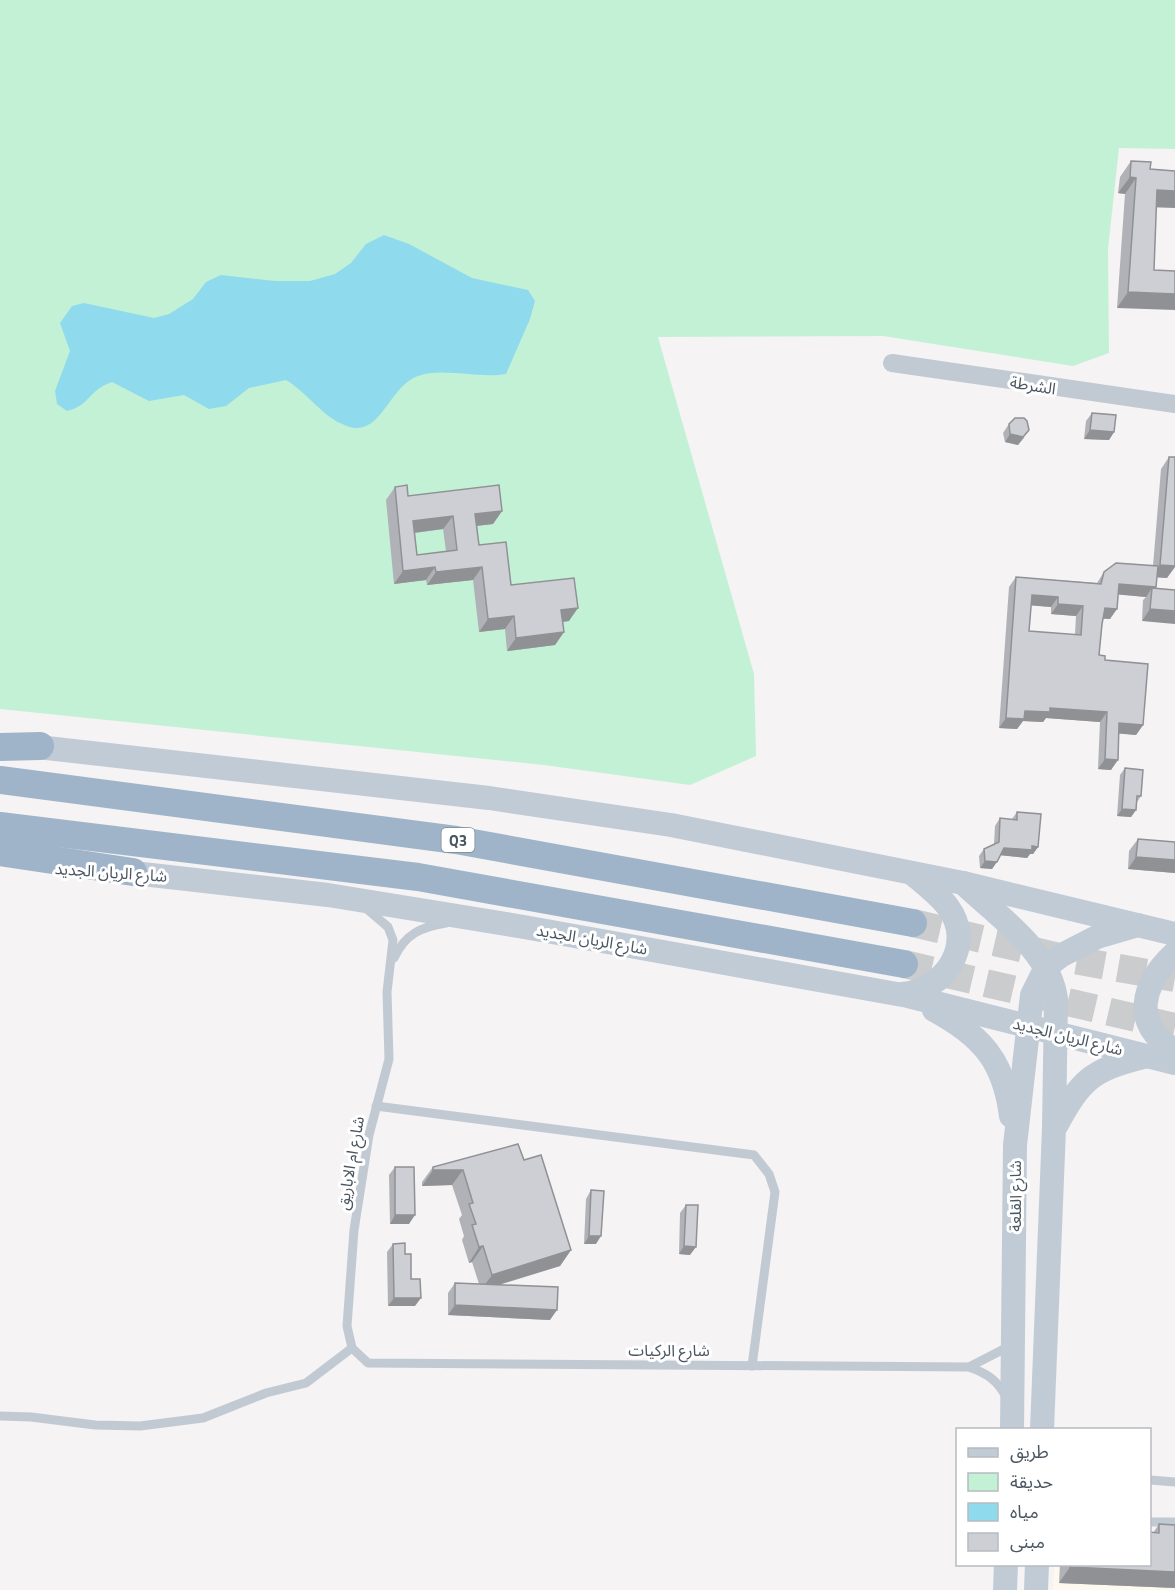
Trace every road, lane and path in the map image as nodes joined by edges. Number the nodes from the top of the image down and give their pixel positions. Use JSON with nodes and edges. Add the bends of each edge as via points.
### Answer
{"nodes":[{"id":1,"x":892,"y":363,"type":"dead end"},
{"id":2,"x":1175,"y":405,"type":"edge"},
{"id":3,"x":0,"y":745,"type":"edge"},
{"id":4,"x":40,"y":746,"type":"joint"},
{"id":5,"x":0,"y":780,"type":"edge"},
{"id":6,"x":0,"y":826,"type":"edge"},
{"id":7,"x":0,"y":852,"type":"edge"},
{"id":8,"x":0,"y":865,"type":"edge"},
{"id":9,"x":133,"y":872,"type":"junction"},
{"id":10,"x":914,"y":875,"type":"junction"},
{"id":11,"x":963,"y":884,"type":"junction"},
{"id":12,"x":348,"y":898,"type":"junction"},
{"id":13,"x":472,"y":919,"type":"junction"},
{"id":14,"x":913,"y":923,"type":"tunnel mouth"},
{"id":15,"x":1140,"y":924,"type":"junction"},
{"id":16,"x":1175,"y":934,"type":"edge"},
{"id":17,"x":1175,"y":953,"type":"edge"},
{"id":18,"x":392,"y":962,"type":"junction"},
{"id":19,"x":904,"y":964,"type":"tunnel mouth"},
{"id":20,"x":1046,"y":967,"type":"junction"},
{"id":21,"x":902,"y":995,"type":"junction"},
{"id":22,"x":1029,"y":1026,"type":"junction"},
{"id":23,"x":1056,"y":1034,"type":"junction"},
{"id":24,"x":1175,"y":1050,"type":"edge"},
{"id":25,"x":1147,"y":1056,"type":"junction"},
{"id":26,"x":1175,"y":1063,"type":"edge"},
{"id":27,"x":376,"y":1106,"type":"junction"},
{"id":28,"x":1054,"y":1128,"type":"junction"},
{"id":29,"x":1015,"y":1145,"type":"junction"},
{"id":30,"x":1014,"y":1331,"type":"junction"},
{"id":31,"x":352,"y":1348,"type":"junction"},
{"id":32,"x":752,"y":1366,"type":"junction"},
{"id":33,"x":969,"y":1367,"type":"junction"},
{"id":34,"x":0,"y":1416,"type":"edge"},
{"id":35,"x":1012,"y":1419,"type":"edge"},
{"id":36,"x":1047,"y":1425,"type":"edge"},
{"id":37,"x":1151,"y":1480,"type":"edge"},
{"id":38,"x":1175,"y":1482,"type":"edge"},
{"id":39,"x":1175,"y":1521,"type":"edge"},
{"id":40,"x":1151,"y":1522,"type":"edge"},
{"id":41,"x":1006,"y":1566,"type":"edge"},
{"id":42,"x":1037,"y":1566,"type":"edge"},
{"id":43,"x":1005,"y":1590,"type":"edge"},
{"id":44,"x":1036,"y":1590,"type":"edge"}],
"edges":[{"from":1,"to":2,"type":"street","name":"الشرطة"},
{"from":3,"to":4,"type":"highway"},
{"from":4,"to":10,"type":"main road","via":[[489,798],[636,820],[845,858]]},
{"from":5,"to":14,"type":"highway","number":"Q3","via":[[456,840]]},
{"from":6,"to":19,"type":"highway","name":"شارع الريان الجديد","via":[[418,877]]},
{"from":7,"to":9,"type":"highway"},
{"from":8,"to":9,"type":"main road","name":"شارع الريان الجديد"},
{"from":9,"to":12,"type":"main road","name":"شارع الريان الجديد"},
{"from":10,"to":11,"type":"main road"},
{"from":10,"to":21,"type":"main road","via":[[949,908],[957,924],[958,942],[945,975],[931,987]]},
{"from":11,"to":15,"type":"main road"},
{"from":11,"to":20,"type":"main road"},
{"from":12,"to":13,"type":"main road","name":"شارع الريان الجديد"},
{"from":12,"to":18,"type":"lane","name":"شارع ام الاباريق","via":[[376,914],[388,927],[393,940]]},
{"from":13,"to":18,"type":"lane","name":"شارع ام الاباريق","via":[[415,930],[401,942]]},
{"from":13,"to":21,"type":"main road","name":"شارع الريان الجديد"},
{"from":15,"to":16,"type":"main road"},
{"from":15,"to":20,"type":"main road","name":"شارع القلعة","via":[[1079,945]]},
{"from":17,"to":24,"type":"main road","via":[[1157,974],[1146,997],[1145,1018],[1152,1032]]},
{"from":18,"to":27,"type":"lane","name":"شارع ام الاباريق","via":[[387,992],[389,1059]]},
{"from":20,"to":22,"type":"main road","name":"شارع القلعة","via":[[1032,995]]},
{"from":20,"to":23,"type":"main road","via":[[1054,982]]},
{"from":21,"to":22,"type":"main road","name":"شارع الريان الجديد"},
{"from":21,"to":29,"type":"main road","via":[[956,1022],[979,1039],[999,1066],[1009,1097]]},
{"from":22,"to":23,"type":"main road","name":"شارع الريان الجديد"},
{"from":22,"to":29,"type":"main road","name":"شارع القلعة"},
{"from":23,"to":25,"type":"main road","name":"شارع الريان الجديد"},
{"from":23,"to":28,"type":"main road"},
{"from":25,"to":26,"type":"main road","name":"شارع الريان الجديد"},
{"from":25,"to":28,"type":"main road","via":[[1119,1063],[1085,1080]]},
{"from":27,"to":31,"type":"lane","name":"شارع ام الاباريق","via":[[354,1230],[347,1326]]},
{"from":27,"to":32,"type":"lane","via":[[754,1155],[769,1174],[775,1192]]},
{"from":28,"to":36,"type":"main road"},
{"from":29,"to":30,"type":"main road","name":"شارع القلعة"},
{"from":30,"to":33,"type":"lane","name":"شارع الركيات","via":[[1004,1349]]},
{"from":30,"to":35,"type":"main road","name":"شارع القلعة"},
{"from":31,"to":32,"type":"lane","name":"شارع الركيات","via":[[368,1363]]},
{"from":31,"to":34,"type":"lane","via":[[306,1383],[266,1393],[203,1418],[140,1426]]},
{"from":32,"to":33,"type":"lane","name":"شارع الركيات"},
{"from":33,"to":35,"type":"lane","name":"شارع الركيات","via":[[985,1372],[1000,1385]]},
{"from":37,"to":38,"type":"lane"},
{"from":39,"to":40,"type":"lane"},
{"from":41,"to":43,"type":"main road"},
{"from":42,"to":44,"type":"main road"}]}
